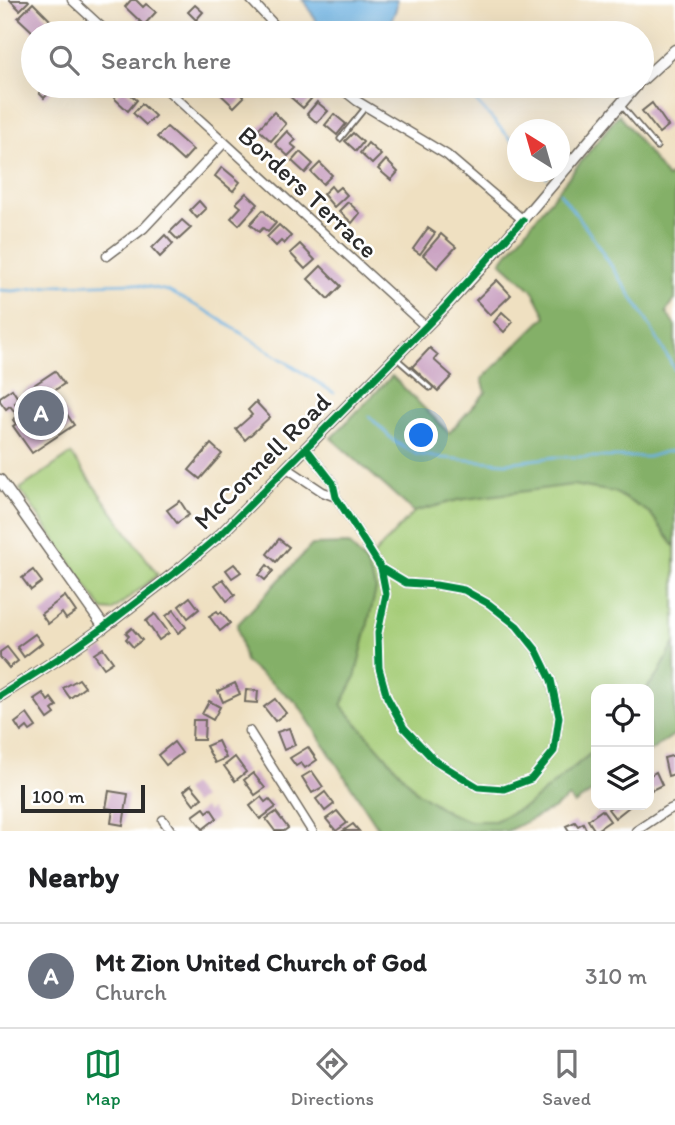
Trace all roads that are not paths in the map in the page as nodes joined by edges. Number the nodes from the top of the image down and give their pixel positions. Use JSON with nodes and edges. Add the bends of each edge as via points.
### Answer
{"nodes":[{"id":1,"x":72,"y":0,"type":"edge"},
{"id":2,"x":251,"y":0,"type":"edge"},
{"id":3,"x":95,"y":21,"type":"edge"},
{"id":4,"x":271,"y":21,"type":"edge"},
{"id":5,"x":675,"y":50,"type":"edge"},
{"id":6,"x":654,"y":69,"type":"edge"},
{"id":7,"x":176,"y":98,"type":"edge"},
{"id":8,"x":354,"y":98,"type":"edge"},
{"id":9,"x":625,"y":98,"type":"edge"},
{"id":10,"x":620,"y":104,"type":"junction"},
{"id":11,"x":366,"y":107,"type":"junction"},
{"id":12,"x":340,"y":139,"type":"dead end"},
{"id":13,"x":224,"y":143,"type":"junction"},
{"id":14,"x":657,"y":147,"type":"dead end"},
{"id":15,"x":523,"y":220,"type":"junction"},
{"id":16,"x":107,"y":256,"type":"dead end"},
{"id":17,"x":426,"y":327,"type":"junction"},
{"id":18,"x":395,"y":358,"type":"junction"},
{"id":19,"x":430,"y":388,"type":"dead end"},
{"id":20,"x":306,"y":448,"type":"junction"},
{"id":21,"x":287,"y":468,"type":"junction"},
{"id":22,"x":0,"y":480,"type":"edge"},
{"id":23,"x":336,"y":497,"type":"junction"},
{"id":24,"x":382,"y":568,"type":"junction"},
{"id":25,"x":104,"y":627,"type":"junction"},
{"id":26,"x":0,"y":696,"type":"edge"},
{"id":27,"x":249,"y":731,"type":"dead end"},
{"id":28,"x":675,"y":807,"type":"edge"},
{"id":29,"x":163,"y":820,"type":"dead end"},
{"id":30,"x":170,"y":831,"type":"edge"},
{"id":31,"x":312,"y":831,"type":"edge"},
{"id":32,"x":636,"y":831,"type":"edge"}],
"edges":[{"from":1,"to":3,"type":"street"},
{"from":2,"to":4,"type":"street"},
{"from":5,"to":6,"type":"street"},
{"from":7,"to":13,"type":"street","name":"Borders Terrace"},
{"from":8,"to":11,"type":"street"},
{"from":9,"to":10,"type":"street","name":"McConnell Road"},
{"from":10,"to":14,"type":"lane"},
{"from":10,"to":15,"type":"street","name":"McConnell Road"},
{"from":11,"to":12,"type":"lane"},
{"from":11,"to":15,"type":"street","via":[[447,155]]},
{"from":13,"to":16,"type":"street","via":[[144,228]]},
{"from":13,"to":17,"type":"street","name":"Borders Terrace"},
{"from":15,"to":17,"type":"street","name":"McConnell Road"},
{"from":17,"to":18,"type":"street","name":"McConnell Road"},
{"from":18,"to":19,"type":"lane"},
{"from":18,"to":20,"type":"street","name":"McConnell Road"},
{"from":20,"to":21,"type":"street","name":"McConnell Road"},
{"from":20,"to":23,"type":"street","via":[[333,483]]},
{"from":21,"to":23,"type":"street"},
{"from":21,"to":25,"type":"street","name":"McConnell Road","via":[[196,556]]},
{"from":22,"to":25,"type":"street"},
{"from":23,"to":24,"type":"street"},
{"from":24,"to":24,"type":"street","via":[[386,593],[378,633],[379,668],[387,697],[404,728],[434,760],[478,787],[503,789],[531,779],[554,751],[559,717],[551,680],[537,651],[517,626],[464,590],[406,583]]},
{"from":25,"to":26,"type":"street","name":"McConnell Road"},
{"from":27,"to":31,"type":"street"},
{"from":28,"to":32,"type":"street"},
{"from":29,"to":30,"type":"street"}]}
